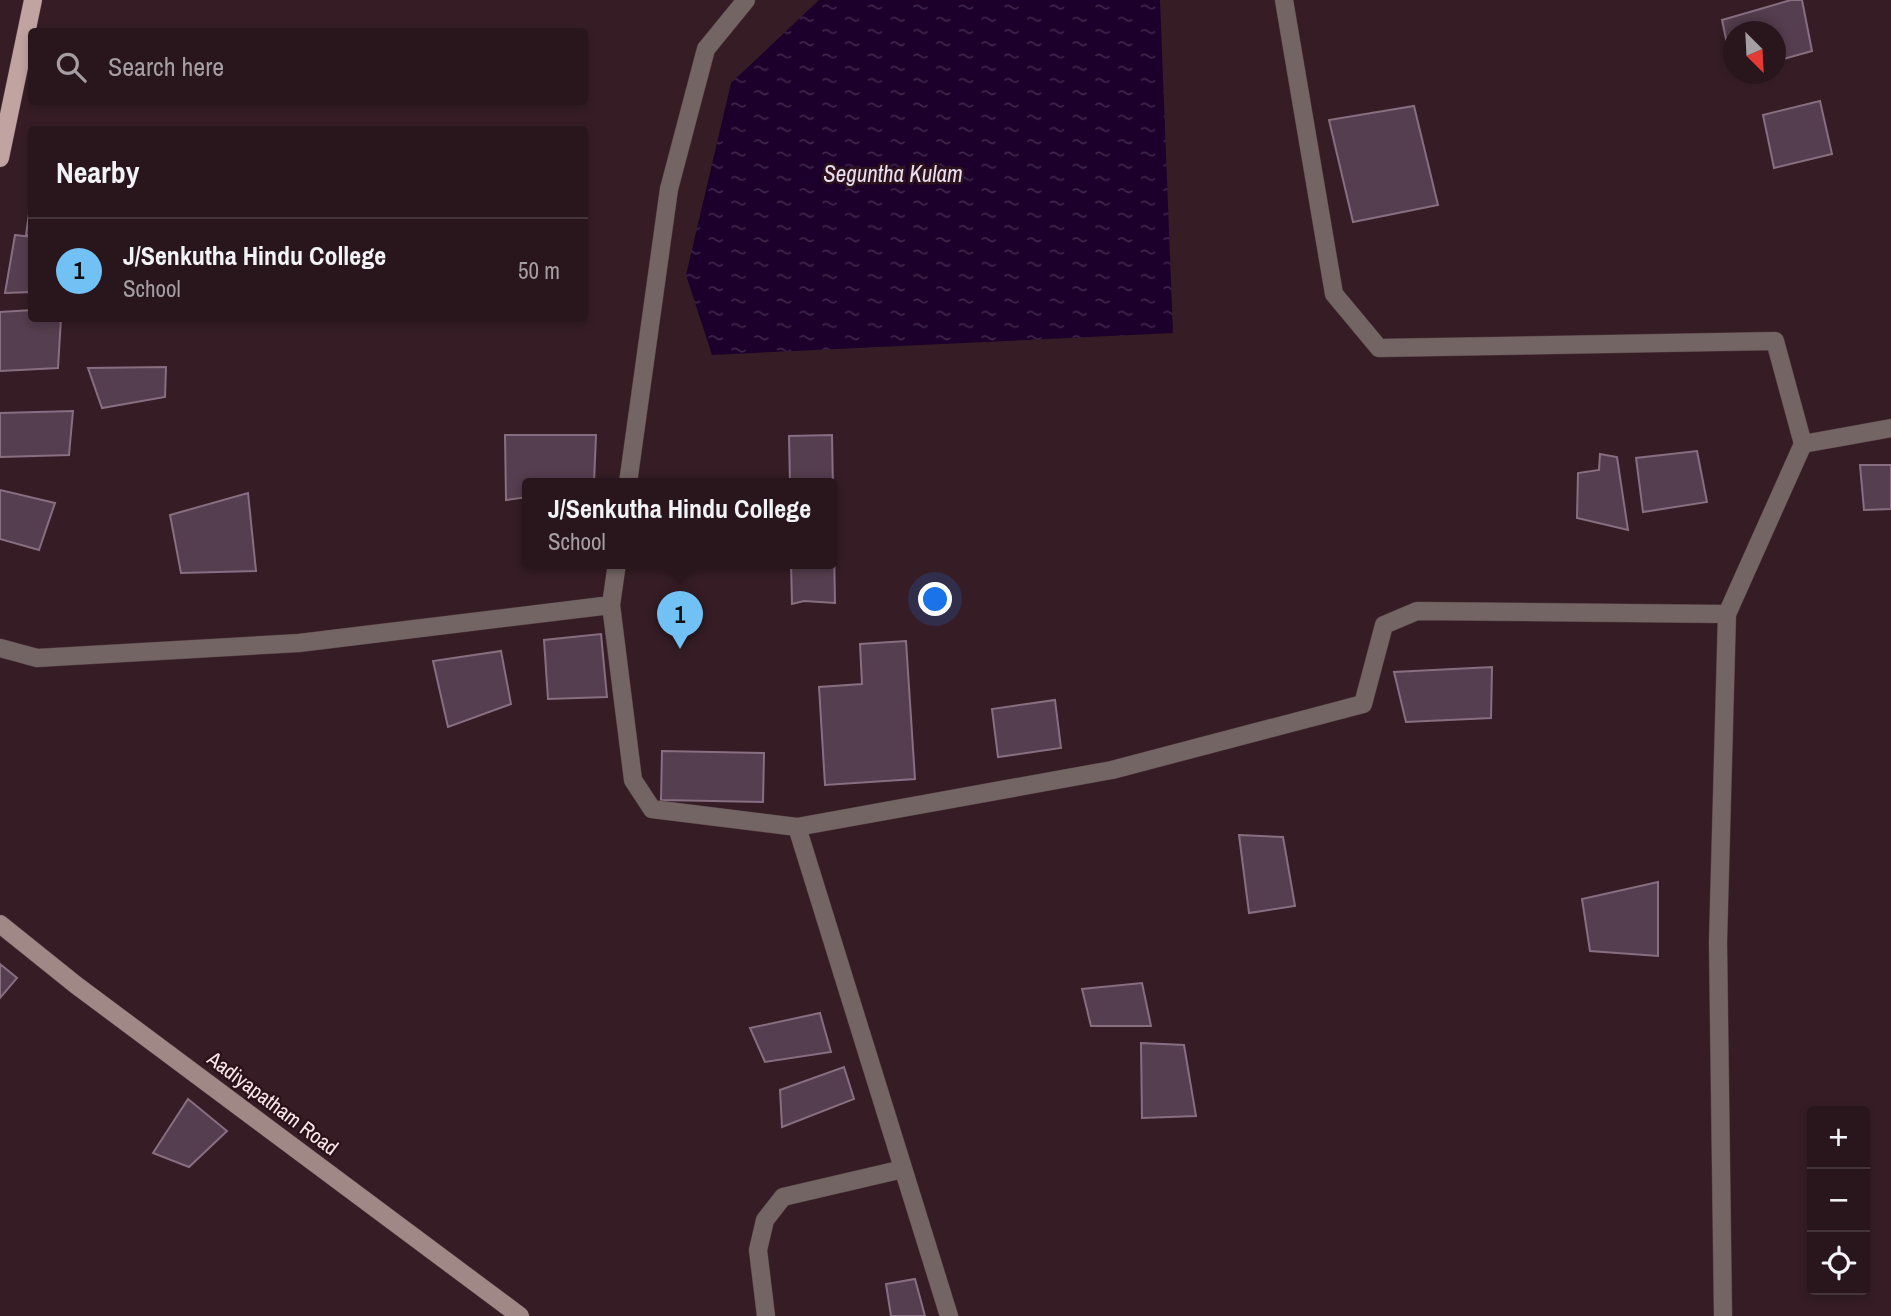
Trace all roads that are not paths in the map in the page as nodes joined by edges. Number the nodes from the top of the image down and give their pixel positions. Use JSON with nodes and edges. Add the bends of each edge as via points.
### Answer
{"nodes":[{"id":1,"x":33,"y":0,"type":"edge"},
{"id":2,"x":746,"y":0,"type":"edge"},
{"id":3,"x":1284,"y":0,"type":"edge"},
{"id":4,"x":0,"y":158,"type":"edge"},
{"id":5,"x":1891,"y":428,"type":"edge"},
{"id":6,"x":1803,"y":443,"type":"junction"},
{"id":7,"x":629,"y":478,"type":"edge"},
{"id":8,"x":616,"y":569,"type":"edge"},
{"id":9,"x":611,"y":605,"type":"junction"},
{"id":10,"x":1727,"y":614,"type":"junction"},
{"id":11,"x":0,"y":648,"type":"edge"},
{"id":12,"x":797,"y":827,"type":"junction"},
{"id":13,"x":0,"y":924,"type":"edge"},
{"id":14,"x":903,"y":1169,"type":"junction"},
{"id":15,"x":520,"y":1316,"type":"edge"},
{"id":16,"x":766,"y":1316,"type":"edge"},
{"id":17,"x":949,"y":1316,"type":"edge"},
{"id":18,"x":1723,"y":1316,"type":"edge"}],
"edges":[{"from":1,"to":4,"type":"main road"},
{"from":2,"to":7,"type":"street","via":[[706,49],[669,189]]},
{"from":3,"to":6,"type":"street","via":[[1334,293],[1379,348],[1775,341]]},
{"from":5,"to":6,"type":"street"},
{"from":6,"to":10,"type":"street"},
{"from":8,"to":9,"type":"street"},
{"from":9,"to":11,"type":"street","via":[[299,643],[37,658]]},
{"from":9,"to":12,"type":"street","via":[[633,780],[652,809]]},
{"from":10,"to":12,"type":"street","via":[[1417,611],[1384,625],[1363,704],[1112,770]]},
{"from":10,"to":18,"type":"street","via":[[1718,942]]},
{"from":12,"to":14,"type":"street"},
{"from":13,"to":15,"type":"street","name":"Aadiyapatham Road"},
{"from":14,"to":16,"type":"street","via":[[783,1197],[765,1220],[758,1250]]},
{"from":14,"to":17,"type":"street"}]}
